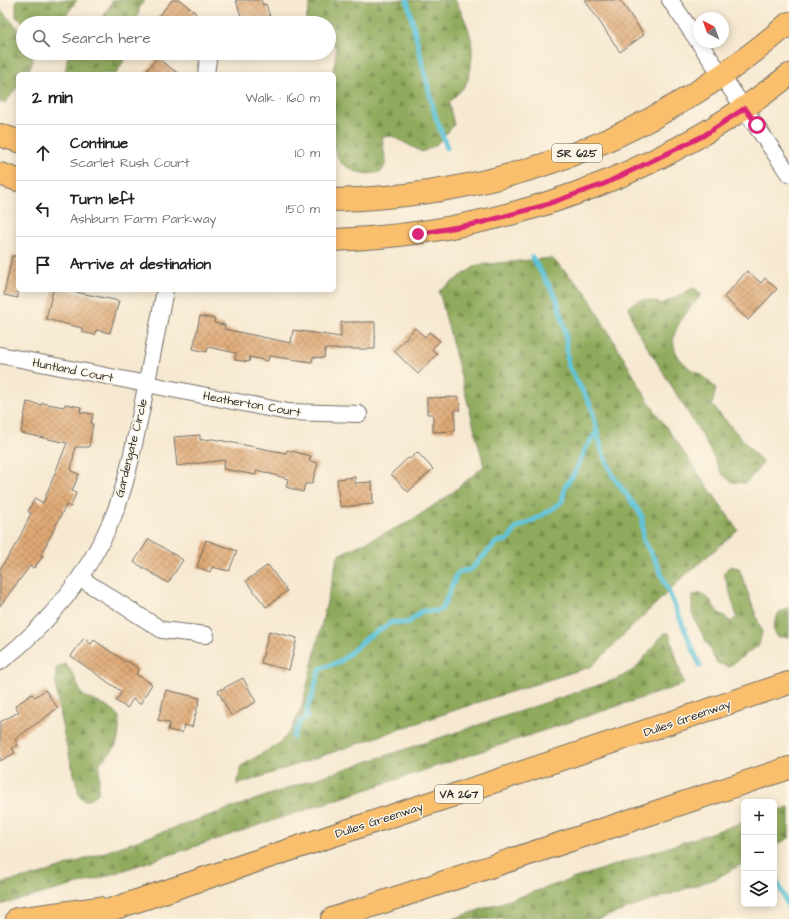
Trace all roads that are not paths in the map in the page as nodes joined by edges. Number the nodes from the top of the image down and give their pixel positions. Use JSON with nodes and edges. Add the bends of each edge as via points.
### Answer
{"nodes":[{"id":1,"x":670,"y":0,"type":"edge"},
{"id":2,"x":789,"y":23,"type":"edge"},
{"id":3,"x":209,"y":60,"type":"edge"},
{"id":4,"x":206,"y":72,"type":"edge"},
{"id":5,"x":789,"y":75,"type":"edge"},
{"id":6,"x":722,"y":76,"type":"junction"},
{"id":7,"x":745,"y":108,"type":"junction"},
{"id":8,"x":0,"y":135,"type":"edge"},
{"id":9,"x":16,"y":140,"type":"edge"},
{"id":10,"x":0,"y":174,"type":"edge"},
{"id":11,"x":789,"y":174,"type":"edge"},
{"id":12,"x":16,"y":179,"type":"edge"},
{"id":13,"x":336,"y":200,"type":"edge"},
{"id":14,"x":336,"y":240,"type":"edge"},
{"id":15,"x":165,"y":292,"type":"edge"},
{"id":16,"x":0,"y":355,"type":"edge"},
{"id":17,"x":146,"y":384,"type":"junction"},
{"id":18,"x":359,"y":414,"type":"dead end"},
{"id":19,"x":80,"y":578,"type":"junction"},
{"id":20,"x":206,"y":635,"type":"dead end"},
{"id":21,"x":0,"y":662,"type":"edge"},
{"id":22,"x":789,"y":683,"type":"edge"},
{"id":23,"x":789,"y":768,"type":"edge"},
{"id":24,"x":568,"y":841,"type":"junction"},
{"id":25,"x":128,"y":904,"type":"junction"},
{"id":26,"x":17,"y":919,"type":"edge"},
{"id":27,"x":83,"y":919,"type":"edge"},
{"id":28,"x":332,"y":919,"type":"edge"},
{"id":29,"x":370,"y":919,"type":"edge"}],
"edges":[{"from":1,"to":6,"type":"street"},
{"from":2,"to":6,"type":"main road","number":"SR 625"},
{"from":3,"to":4,"type":"street"},
{"from":5,"to":7,"type":"main road"},
{"from":6,"to":7,"type":"street"},
{"from":6,"to":13,"type":"main road","number":"SR 625","via":[[632,130],[530,170],[474,185],[417,195]]},
{"from":7,"to":11,"type":"street"},
{"from":7,"to":14,"type":"main road","via":[[703,136],[657,159],[604,184],[542,206],[480,223],[418,234]]},
{"from":8,"to":9,"type":"main road"},
{"from":10,"to":12,"type":"main road"},
{"from":15,"to":17,"type":"street","name":"Gardengate Circle"},
{"from":16,"to":17,"type":"street","name":"Huntland Court"},
{"from":17,"to":18,"type":"street","name":"Heatherton Court","via":[[288,412]]},
{"from":17,"to":19,"type":"street","name":"Gardengate Circle","via":[[123,488],[110,523]]},
{"from":19,"to":20,"type":"street","via":[[162,630]]},
{"from":19,"to":21,"type":"street","name":"Gardengate Circle","via":[[44,623]]},
{"from":22,"to":25,"type":"main road","name":"Dulles Greenway","number":"VA 267"},
{"from":23,"to":24,"type":"main road"},
{"from":24,"to":28,"type":"main road"},
{"from":24,"to":29,"type":"main road"},
{"from":25,"to":26,"type":"main road"},
{"from":25,"to":27,"type":"main road","name":"Dulles Greenway","number":"VA 267"}]}
